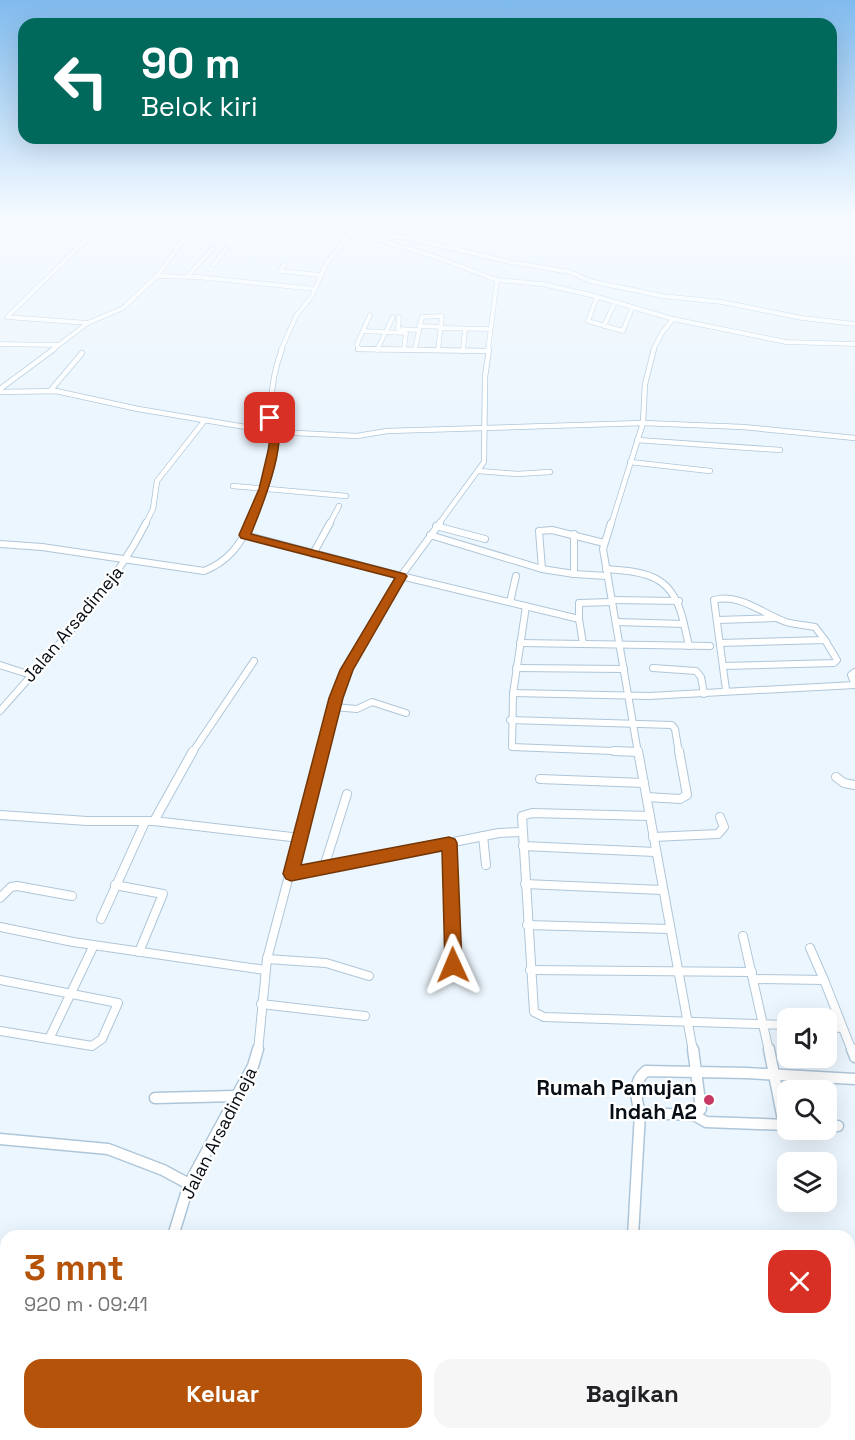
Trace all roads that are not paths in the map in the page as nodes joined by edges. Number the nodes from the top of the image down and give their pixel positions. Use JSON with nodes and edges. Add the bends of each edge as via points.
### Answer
{"nodes":[{"id":1,"x":43,"y":283,"type":"edge"},
{"id":2,"x":149,"y":283,"type":"edge"},
{"id":3,"x":253,"y":283,"type":"edge"},
{"id":4,"x":317,"y":283,"type":"edge"},
{"id":5,"x":497,"y":283,"type":"edge"},
{"id":6,"x":533,"y":283,"type":"edge"},
{"id":7,"x":601,"y":283,"type":"edge"},
{"id":8,"x":315,"y":289,"type":"junction"},
{"id":9,"x":597,"y":297,"type":"junction"},
{"id":10,"x":615,"y":302,"type":"junction"},
{"id":11,"x":632,"y":308,"type":"junction"},
{"id":12,"x":370,"y":315,"type":"dead end"},
{"id":13,"x":0,"y":316,"type":"edge"},
{"id":14,"x":7,"y":317,"type":"junction"},
{"id":15,"x":393,"y":317,"type":"dead end"},
{"id":16,"x":399,"y":317,"type":"dead end"},
{"id":17,"x":673,"y":320,"type":"junction"},
{"id":18,"x":88,"y":323,"type":"junction"},
{"id":19,"x":855,"y":324,"type":"edge"},
{"id":20,"x":604,"y":326,"type":"junction"},
{"id":21,"x":419,"y":328,"type":"junction"},
{"id":22,"x":442,"y":328,"type":"junction"},
{"id":23,"x":465,"y":329,"type":"junction"},
{"id":24,"x":489,"y":329,"type":"junction"},
{"id":25,"x":363,"y":331,"type":"junction"},
{"id":26,"x":386,"y":332,"type":"junction"},
{"id":27,"x":0,"y":344,"type":"edge"},
{"id":28,"x":855,"y":344,"type":"edge"},
{"id":29,"x":58,"y":345,"type":"junction"},
{"id":30,"x":404,"y":349,"type":"junction"},
{"id":31,"x":415,"y":349,"type":"junction"},
{"id":32,"x":488,"y":349,"type":"junction"},
{"id":33,"x":376,"y":350,"type":"junction"},
{"id":34,"x":438,"y":350,"type":"junction"},
{"id":35,"x":463,"y":350,"type":"junction"},
{"id":36,"x":82,"y":353,"type":"dead end"},
{"id":37,"x":0,"y":390,"type":"edge"},
{"id":38,"x":50,"y":391,"type":"junction"},
{"id":39,"x":205,"y":420,"type":"junction"},
{"id":40,"x":643,"y":423,"type":"junction"},
{"id":41,"x":486,"y":428,"type":"junction"},
{"id":42,"x":275,"y":432,"type":"junction"},
{"id":43,"x":855,"y":438,"type":"edge"},
{"id":44,"x":637,"y":441,"type":"junction"},
{"id":45,"x":780,"y":450,"type":"dead end"},
{"id":46,"x":630,"y":462,"type":"junction"},
{"id":47,"x":479,"y":471,"type":"junction"},
{"id":48,"x":710,"y":471,"type":"dead end"},
{"id":49,"x":550,"y":472,"type":"dead end"},
{"id":50,"x":233,"y":486,"type":"dead end"},
{"id":51,"x":264,"y":489,"type":"junction"},
{"id":52,"x":346,"y":496,"type":"dead end"},
{"id":53,"x":339,"y":506,"type":"dead end"},
{"id":54,"x":436,"y":526,"type":"junction"},
{"id":55,"x":574,"y":534,"type":"junction"},
{"id":56,"x":245,"y":535,"type":"junction"},
{"id":57,"x":430,"y":535,"type":"junction"},
{"id":58,"x":485,"y":539,"type":"dead end"},
{"id":59,"x":604,"y":543,"type":"junction"},
{"id":60,"x":0,"y":544,"type":"edge"},
{"id":61,"x":313,"y":554,"type":"junction"},
{"id":62,"x":125,"y":561,"type":"junction"},
{"id":63,"x":542,"y":569,"type":"junction"},
{"id":64,"x":607,"y":572,"type":"junction"},
{"id":65,"x":574,"y":574,"type":"junction"},
{"id":66,"x":401,"y":576,"type":"junction"},
{"id":67,"x":516,"y":576,"type":"dead end"},
{"id":68,"x":612,"y":601,"type":"junction"},
{"id":69,"x":679,"y":601,"type":"junction"},
{"id":70,"x":510,"y":602,"type":"junction"},
{"id":71,"x":526,"y":606,"type":"junction"},
{"id":72,"x":778,"y":618,"type":"junction"},
{"id":73,"x":579,"y":619,"type":"junction"},
{"id":74,"x":717,"y":620,"type":"junction"},
{"id":75,"x":616,"y":622,"type":"junction"},
{"id":76,"x":684,"y":624,"type":"junction"},
{"id":77,"x":825,"y":640,"type":"junction"},
{"id":78,"x":520,"y":643,"type":"junction"},
{"id":79,"x":720,"y":643,"type":"junction"},
{"id":80,"x":583,"y":644,"type":"junction"},
{"id":81,"x":620,"y":645,"type":"junction"},
{"id":82,"x":689,"y":646,"type":"junction"},
{"id":83,"x":710,"y":646,"type":"dead end"},
{"id":84,"x":254,"y":661,"type":"dead end"},
{"id":85,"x":0,"y":665,"type":"edge"},
{"id":86,"x":723,"y":666,"type":"junction"},
{"id":87,"x":516,"y":668,"type":"junction"},
{"id":88,"x":653,"y":668,"type":"dead end"},
{"id":89,"x":624,"y":669,"type":"junction"},
{"id":90,"x":855,"y":672,"type":"edge"},
{"id":91,"x":31,"y":675,"type":"junction"},
{"id":92,"x":726,"y":690,"type":"junction"},
{"id":93,"x":513,"y":693,"type":"junction"},
{"id":94,"x":704,"y":694,"type":"junction"},
{"id":95,"x":629,"y":696,"type":"junction"},
{"id":96,"x":334,"y":707,"type":"junction"},
{"id":97,"x":0,"y":711,"type":"edge"},
{"id":98,"x":406,"y":713,"type":"dead end"},
{"id":99,"x":510,"y":720,"type":"junction"},
{"id":100,"x":633,"y":723,"type":"junction"},
{"id":101,"x":638,"y":752,"type":"junction"},
{"id":102,"x":836,"y":777,"type":"dead end"},
{"id":103,"x":540,"y":779,"type":"dead end"},
{"id":104,"x":644,"y":783,"type":"junction"},
{"id":105,"x":855,"y":784,"type":"edge"},
{"id":106,"x":347,"y":794,"type":"dead end"},
{"id":107,"x":647,"y":797,"type":"junction"},
{"id":108,"x":0,"y":815,"type":"edge"},
{"id":109,"x":650,"y":816,"type":"junction"},
{"id":110,"x":720,"y":818,"type":"dead end"},
{"id":111,"x":154,"y":821,"type":"junction"},
{"id":112,"x":145,"y":822,"type":"junction"},
{"id":113,"x":522,"y":832,"type":"junction"},
{"id":114,"x":483,"y":836,"type":"junction"},
{"id":115,"x":653,"y":837,"type":"junction"},
{"id":116,"x":300,"y":838,"type":"junction"},
{"id":117,"x":449,"y":843,"type":"junction"},
{"id":118,"x":523,"y":846,"type":"junction"},
{"id":119,"x":655,"y":852,"type":"junction"},
{"id":120,"x":486,"y":865,"type":"dead end"},
{"id":121,"x":324,"y":867,"type":"junction"},
{"id":122,"x":291,"y":874,"type":"junction"},
{"id":123,"x":525,"y":884,"type":"junction"},
{"id":124,"x":115,"y":885,"type":"junction"},
{"id":125,"x":662,"y":890,"type":"junction"},
{"id":126,"x":72,"y":896,"type":"dead end"},
{"id":127,"x":0,"y":898,"type":"edge"},
{"id":128,"x":101,"y":919,"type":"dead end"},
{"id":129,"x":527,"y":925,"type":"junction"},
{"id":130,"x":0,"y":927,"type":"edge"},
{"id":131,"x":670,"y":929,"type":"junction"},
{"id":132,"x":742,"y":936,"type":"dead end"},
{"id":133,"x":94,"y":945,"type":"junction"},
{"id":134,"x":810,"y":948,"type":"dead end"},
{"id":135,"x":139,"y":952,"type":"junction"},
{"id":136,"x":267,"y":959,"type":"junction"},
{"id":137,"x":453,"y":965,"type":"dead end"},
{"id":138,"x":265,"y":970,"type":"junction"},
{"id":139,"x":530,"y":970,"type":"junction"},
{"id":140,"x":679,"y":971,"type":"junction"},
{"id":141,"x":753,"y":975,"type":"junction"},
{"id":142,"x":369,"y":976,"type":"dead end"},
{"id":143,"x":0,"y":980,"type":"edge"},
{"id":144,"x":824,"y":980,"type":"junction"},
{"id":145,"x":69,"y":993,"type":"junction"},
{"id":146,"x":261,"y":1004,"type":"junction"},
{"id":147,"x":365,"y":1016,"type":"dead end"},
{"id":148,"x":689,"y":1023,"type":"junction"},
{"id":149,"x":764,"y":1024,"type":"junction"},
{"id":150,"x":777,"y":1025,"type":"edge"},
{"id":151,"x":837,"y":1028,"type":"edge"},
{"id":152,"x":843,"y":1028,"type":"junction"},
{"id":153,"x":0,"y":1031,"type":"edge"},
{"id":154,"x":49,"y":1039,"type":"junction"},
{"id":155,"x":855,"y":1057,"type":"edge"},
{"id":156,"x":697,"y":1074,"type":"junction"},
{"id":157,"x":774,"y":1075,"type":"junction"},
{"id":158,"x":855,"y":1079,"type":"edge"},
{"id":159,"x":777,"y":1088,"type":"edge"},
{"id":160,"x":236,"y":1096,"type":"junction"},
{"id":161,"x":155,"y":1098,"type":"dead end"},
{"id":162,"x":640,"y":1113,"type":"junction"},
{"id":163,"x":694,"y":1115,"type":"junction"},
{"id":164,"x":777,"y":1125,"type":"edge"},
{"id":165,"x":0,"y":1139,"type":"edge"},
{"id":166,"x":189,"y":1184,"type":"junction"},
{"id":167,"x":175,"y":1230,"type":"edge"},
{"id":168,"x":633,"y":1230,"type":"edge"}],
"edges":[{"from":1,"to":14,"type":"street"},
{"from":2,"to":18,"type":"street","via":[[123,308]]},
{"from":3,"to":8,"type":"street"},
{"from":4,"to":8,"type":"street"},
{"from":5,"to":24,"type":"street"},
{"from":6,"to":9,"type":"street"},
{"from":7,"to":19,"type":"street"},
{"from":8,"to":42,"type":"street","via":[[297,314],[279,361],[270,408]]},
{"from":9,"to":10,"type":"street"},
{"from":9,"to":20,"type":"street","via":[[588,321]]},
{"from":10,"to":11,"type":"street"},
{"from":10,"to":20,"type":"street"},
{"from":11,"to":17,"type":"street"},
{"from":11,"to":20,"type":"street","via":[[623,331]]},
{"from":12,"to":25,"type":"street"},
{"from":13,"to":14,"type":"street"},
{"from":14,"to":18,"type":"street"},
{"from":15,"to":26,"type":"street"},
{"from":16,"to":21,"type":"street","via":[[398,329]]},
{"from":17,"to":28,"type":"street","via":[[786,342]]},
{"from":17,"to":40,"type":"street","via":[[652,353]]},
{"from":18,"to":29,"type":"street"},
{"from":21,"to":22,"type":"street"},
{"from":21,"to":22,"type":"street","via":[[423,316],[442,316]]},
{"from":21,"to":31,"type":"street"},
{"from":22,"to":23,"type":"street"},
{"from":22,"to":34,"type":"street"},
{"from":23,"to":24,"type":"street"},
{"from":23,"to":35,"type":"street"},
{"from":24,"to":32,"type":"street"},
{"from":25,"to":26,"type":"street"},
{"from":25,"to":33,"type":"street","via":[[357,349]]},
{"from":26,"to":30,"type":"street","via":[[407,334]]},
{"from":26,"to":33,"type":"street"},
{"from":27,"to":29,"type":"street"},
{"from":29,"to":37,"type":"street"},
{"from":30,"to":31,"type":"street"},
{"from":30,"to":33,"type":"street"},
{"from":31,"to":34,"type":"street"},
{"from":32,"to":35,"type":"street"},
{"from":32,"to":41,"type":"street"},
{"from":34,"to":35,"type":"street"},
{"from":36,"to":38,"type":"street"},
{"from":37,"to":38,"type":"street"},
{"from":38,"to":39,"type":"street"},
{"from":39,"to":42,"type":"street"},
{"from":39,"to":62,"type":"street","via":[[157,481],[151,513]]},
{"from":40,"to":41,"type":"street"},
{"from":40,"to":43,"type":"street"},
{"from":40,"to":44,"type":"street"},
{"from":41,"to":42,"type":"street","via":[[387,431],[357,436]]},
{"from":41,"to":47,"type":"street","via":[[485,459]]},
{"from":42,"to":51,"type":"street"},
{"from":44,"to":45,"type":"street"},
{"from":44,"to":46,"type":"street"},
{"from":46,"to":48,"type":"street"},
{"from":46,"to":59,"type":"street"},
{"from":47,"to":49,"type":"street"},
{"from":47,"to":54,"type":"street","name":"Jalan Arsadimeja"},
{"from":50,"to":51,"type":"street"},
{"from":51,"to":52,"type":"street"},
{"from":51,"to":56,"type":"street"},
{"from":53,"to":61,"type":"street"},
{"from":54,"to":57,"type":"street","name":"Jalan Arsadimeja"},
{"from":54,"to":58,"type":"street"},
{"from":55,"to":59,"type":"street"},
{"from":55,"to":63,"type":"street","via":[[539,531]]},
{"from":55,"to":65,"type":"street"},
{"from":56,"to":61,"type":"street"},
{"from":56,"to":62,"type":"street","name":"Jalan Arsadimeja","via":[[212,570]]},
{"from":57,"to":63,"type":"street"},
{"from":57,"to":66,"type":"street","name":"Jalan Arsadimeja"},
{"from":59,"to":64,"type":"street"},
{"from":60,"to":62,"type":"street"},
{"from":61,"to":66,"type":"street"},
{"from":62,"to":91,"type":"street","name":"Jalan Arsadimeja"},
{"from":63,"to":65,"type":"street"},
{"from":64,"to":65,"type":"street"},
{"from":64,"to":68,"type":"street"},
{"from":64,"to":69,"type":"street","via":[[631,570],[646,575],[671,589]]},
{"from":66,"to":70,"type":"street"},
{"from":66,"to":96,"type":"street","name":"Jalan Arsadimeja","via":[[346,670]]},
{"from":67,"to":70,"type":"street"},
{"from":68,"to":69,"type":"street"},
{"from":68,"to":73,"type":"street","via":[[579,603]]},
{"from":68,"to":75,"type":"street"},
{"from":69,"to":76,"type":"street"},
{"from":70,"to":71,"type":"street"},
{"from":71,"to":73,"type":"street"},
{"from":71,"to":78,"type":"street"},
{"from":72,"to":74,"type":"street"},
{"from":72,"to":74,"type":"street","via":[[724,597],[714,600]]},
{"from":72,"to":77,"type":"street","via":[[815,627]]},
{"from":73,"to":80,"type":"street"},
{"from":74,"to":79,"type":"street"},
{"from":75,"to":76,"type":"street"},
{"from":75,"to":81,"type":"street"},
{"from":76,"to":82,"type":"street"},
{"from":77,"to":79,"type":"street"},
{"from":77,"to":86,"type":"street","via":[[837,660],[834,663]]},
{"from":78,"to":80,"type":"street"},
{"from":78,"to":87,"type":"street"},
{"from":79,"to":86,"type":"street"},
{"from":80,"to":81,"type":"street"},
{"from":81,"to":82,"type":"street"},
{"from":81,"to":89,"type":"street"},
{"from":82,"to":83,"type":"street"},
{"from":84,"to":111,"type":"street","via":[[201,736]]},
{"from":85,"to":91,"type":"street"},
{"from":86,"to":92,"type":"street"},
{"from":87,"to":89,"type":"street"},
{"from":87,"to":93,"type":"street"},
{"from":88,"to":94,"type":"street","via":[[696,671]]},
{"from":89,"to":95,"type":"street"},
{"from":90,"to":92,"type":"street","via":[[851,675],[855,685]]},
{"from":91,"to":97,"type":"street","name":"Jalan Arsadimeja"},
{"from":92,"to":94,"type":"street"},
{"from":93,"to":95,"type":"street"},
{"from":93,"to":99,"type":"street"},
{"from":94,"to":95,"type":"street"},
{"from":95,"to":100,"type":"street"},
{"from":96,"to":98,"type":"street","via":[[357,709],[372,702]]},
{"from":96,"to":116,"type":"street","name":"Jalan Arsadimeja"},
{"from":99,"to":100,"type":"street"},
{"from":99,"to":101,"type":"street","via":[[514,748]]},
{"from":100,"to":101,"type":"street"},
{"from":100,"to":107,"type":"street","via":[[674,727],[688,793],[680,799]]},
{"from":101,"to":104,"type":"street"},
{"from":102,"to":105,"type":"street"},
{"from":103,"to":104,"type":"street"},
{"from":104,"to":107,"type":"street"},
{"from":106,"to":121,"type":"street"},
{"from":107,"to":109,"type":"street"},
{"from":108,"to":112,"type":"street"},
{"from":109,"to":113,"type":"street","via":[[526,813],[521,819]]},
{"from":109,"to":115,"type":"street"},
{"from":110,"to":115,"type":"street","via":[[723,827],[718,834]]},
{"from":111,"to":112,"type":"street"},
{"from":111,"to":116,"type":"street"},
{"from":112,"to":124,"type":"street"},
{"from":113,"to":114,"type":"street"},
{"from":113,"to":118,"type":"street"},
{"from":114,"to":117,"type":"street"},
{"from":114,"to":120,"type":"street"},
{"from":115,"to":119,"type":"street"},
{"from":116,"to":122,"type":"street","name":"Jalan Arsadimeja"},
{"from":117,"to":121,"type":"street"},
{"from":117,"to":137,"type":"street"},
{"from":118,"to":119,"type":"street"},
{"from":118,"to":123,"type":"street"},
{"from":119,"to":125,"type":"street"},
{"from":121,"to":122,"type":"street"},
{"from":122,"to":136,"type":"street","name":"Jalan Arsadimeja"},
{"from":123,"to":125,"type":"street"},
{"from":123,"to":129,"type":"street"},
{"from":124,"to":128,"type":"street"},
{"from":124,"to":135,"type":"street","via":[[163,894]]},
{"from":125,"to":131,"type":"street"},
{"from":126,"to":127,"type":"street","via":[[17,886]]},
{"from":129,"to":131,"type":"street"},
{"from":129,"to":139,"type":"street"},
{"from":130,"to":133,"type":"street"},
{"from":131,"to":140,"type":"street"},
{"from":132,"to":141,"type":"street"},
{"from":133,"to":135,"type":"street"},
{"from":133,"to":145,"type":"street"},
{"from":134,"to":144,"type":"street"},
{"from":135,"to":138,"type":"street"},
{"from":136,"to":138,"type":"street","name":"Jalan Arsadimeja"},
{"from":136,"to":142,"type":"street","via":[[326,963]]},
{"from":138,"to":146,"type":"street","name":"Jalan Arsadimeja"},
{"from":139,"to":140,"type":"street"},
{"from":139,"to":148,"type":"street","via":[[532,1009],[539,1016]]},
{"from":140,"to":141,"type":"street"},
{"from":140,"to":148,"type":"street"},
{"from":141,"to":144,"type":"street"},
{"from":141,"to":149,"type":"street"},
{"from":143,"to":145,"type":"street"},
{"from":144,"to":152,"type":"street"},
{"from":145,"to":154,"type":"street"},
{"from":145,"to":154,"type":"street","via":[[116,1000],[118,1006],[102,1039],[92,1046]]},
{"from":146,"to":147,"type":"street"},
{"from":146,"to":160,"type":"street","name":"Jalan Arsadimeja","via":[[260,1042],[250,1074]]},
{"from":148,"to":149,"type":"street"},
{"from":148,"to":156,"type":"street"},
{"from":149,"to":150,"type":"street"},
{"from":149,"to":157,"type":"street"},
{"from":151,"to":152,"type":"street"},
{"from":152,"to":155,"type":"street"},
{"from":153,"to":154,"type":"street"},
{"from":156,"to":157,"type":"street"},
{"from":156,"to":162,"type":"street","via":[[640,1074],[636,1085]]},
{"from":156,"to":163,"type":"street","via":[[701,1109]]},
{"from":157,"to":158,"type":"street"},
{"from":157,"to":159,"type":"street"},
{"from":160,"to":161,"type":"street"},
{"from":160,"to":166,"type":"street","name":"Jalan Arsadimeja"},
{"from":162,"to":163,"type":"street"},
{"from":162,"to":168,"type":"street"},
{"from":163,"to":164,"type":"street","via":[[711,1122]]},
{"from":165,"to":166,"type":"street","via":[[108,1149]]},
{"from":166,"to":167,"type":"street","name":"Jalan Arsadimeja"}]}
